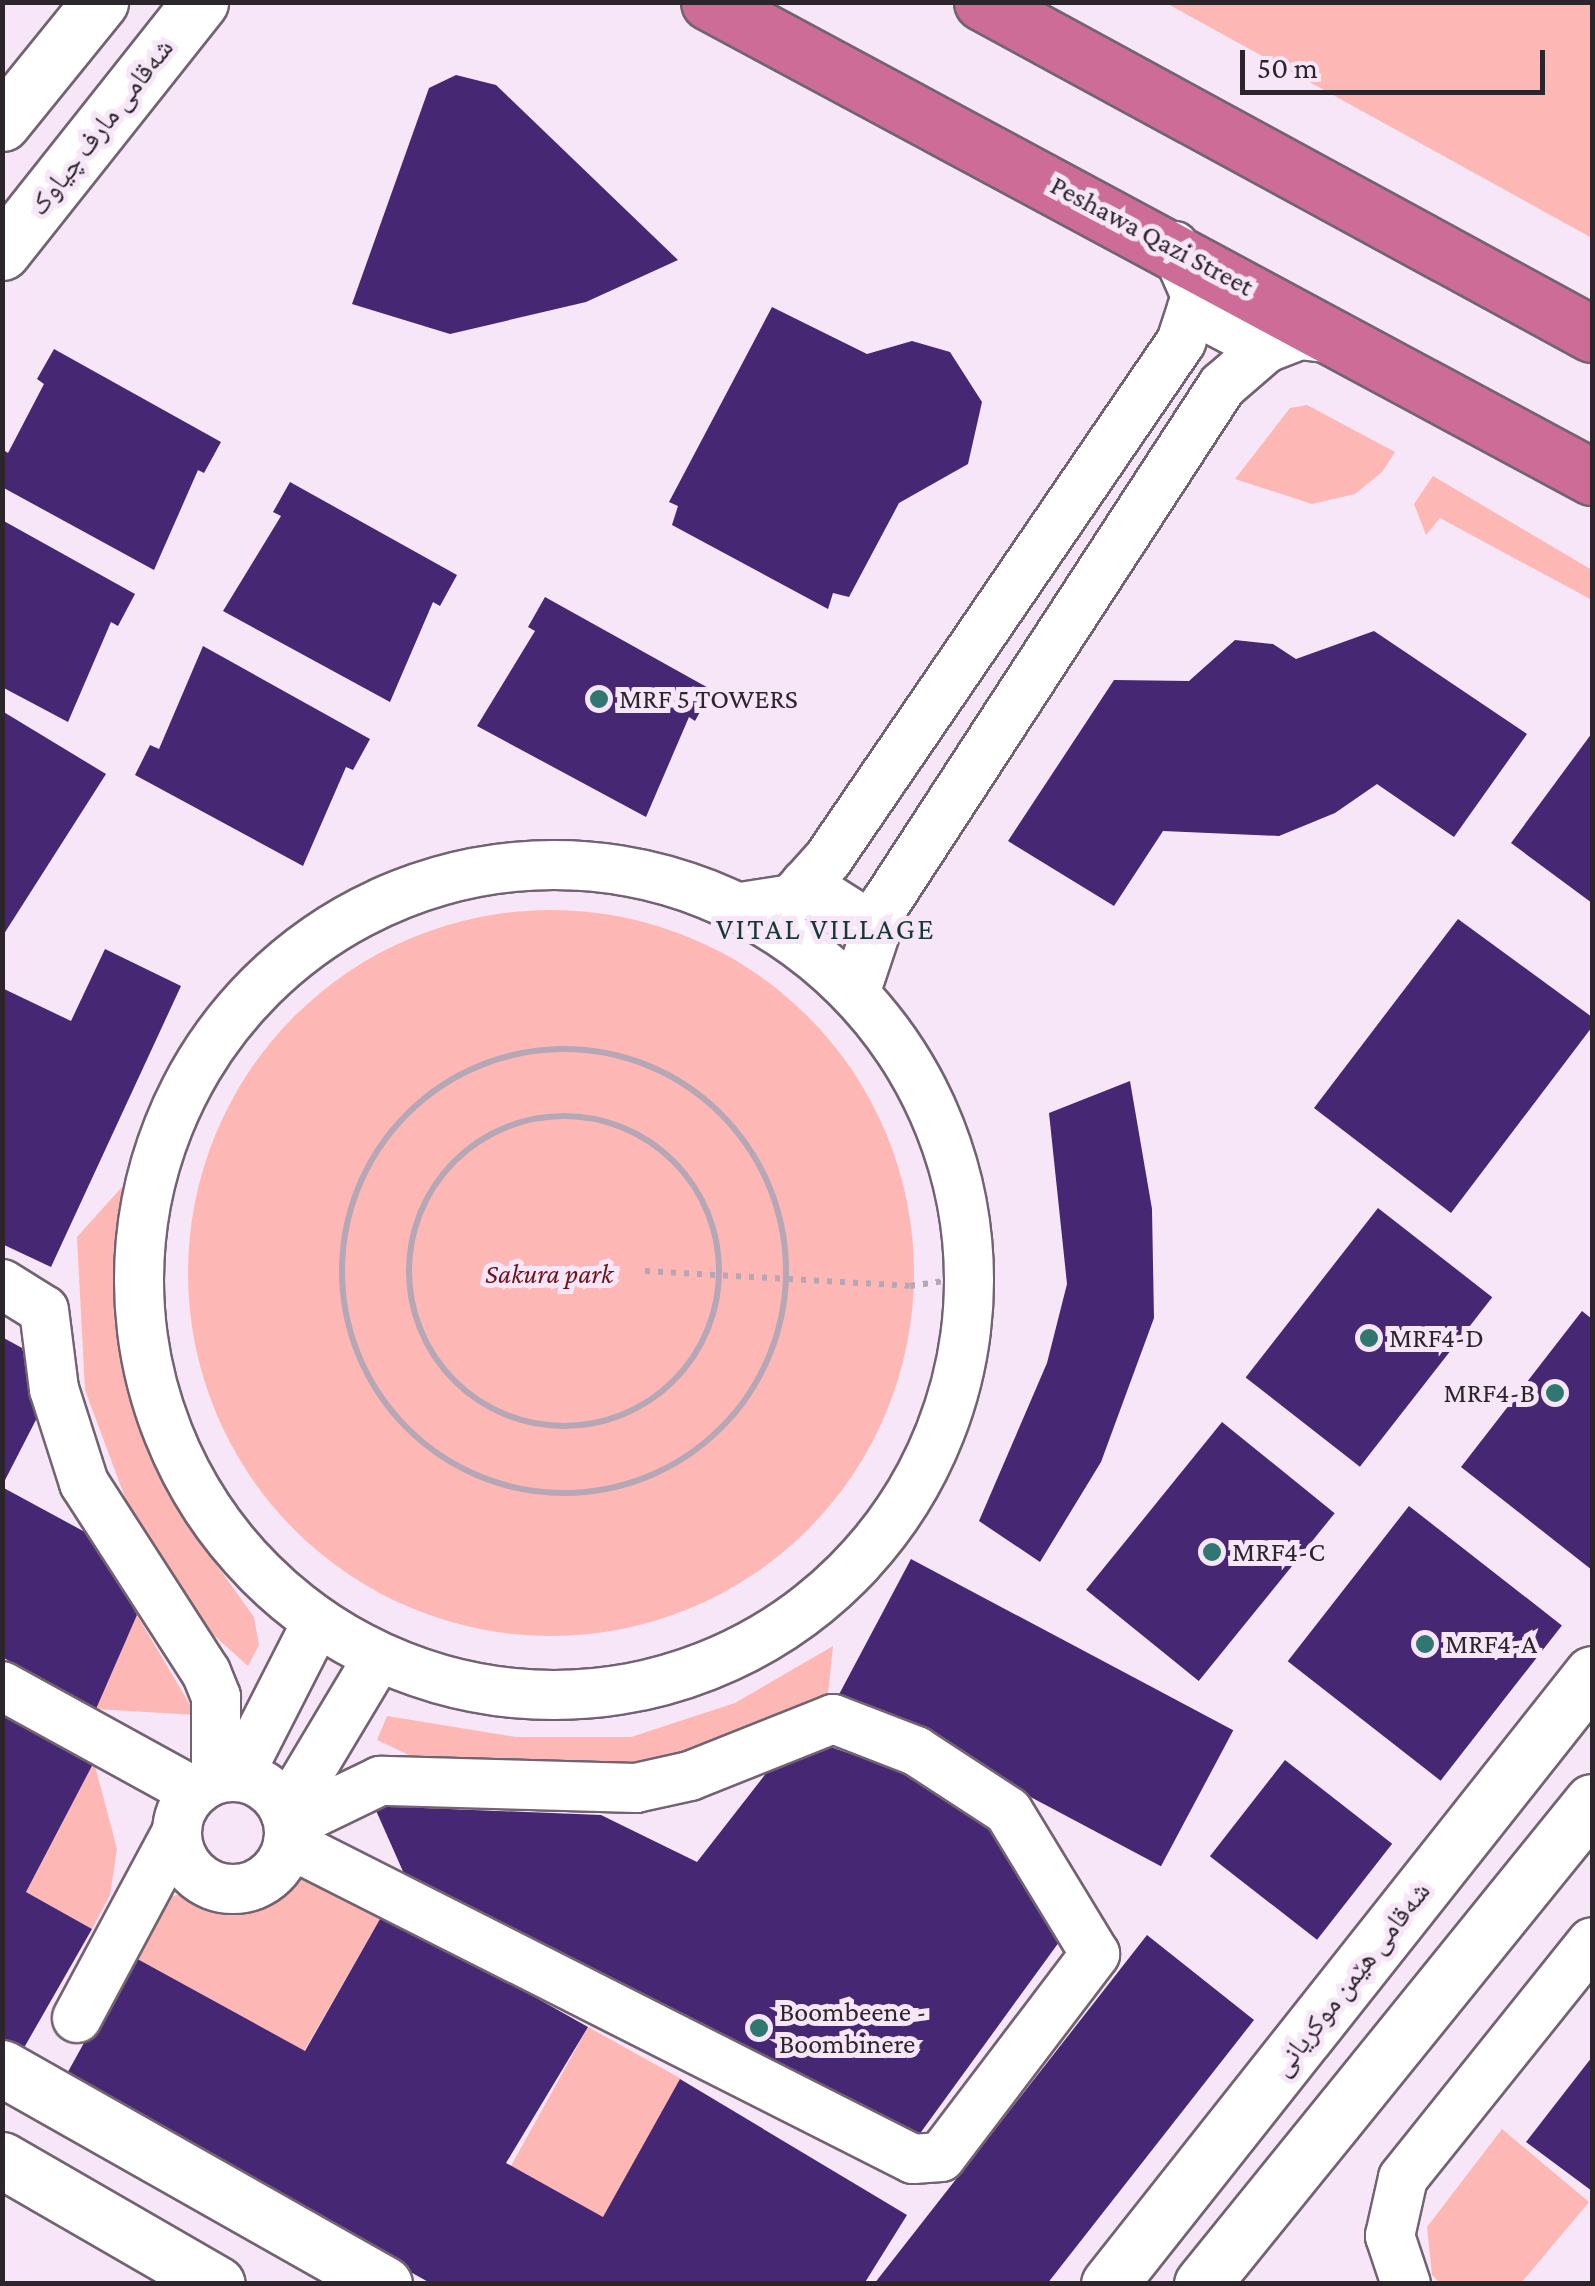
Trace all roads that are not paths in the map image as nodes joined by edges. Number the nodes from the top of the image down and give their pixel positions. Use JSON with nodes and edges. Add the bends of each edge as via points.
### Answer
{"nodes":[{"id":1,"x":100,"y":2,"type":"edge"},
{"id":2,"x":200,"y":2,"type":"edge"},
{"id":3,"x":709,"y":2,"type":"edge"},
{"id":4,"x":982,"y":2,"type":"edge"},
{"id":5,"x":2,"y":123,"type":"edge"},
{"id":6,"x":1174,"y":246,"type":"junction"},
{"id":7,"x":2,"y":252,"type":"edge"},
{"id":8,"x":1192,"y":309,"type":"junction"},
{"id":9,"x":1592,"y":334,"type":"edge"},
{"id":10,"x":1342,"y":340,"type":"junction"},
{"id":11,"x":1266,"y":348,"type":"junction"},
{"id":12,"x":1592,"y":476,"type":"edge"},
{"id":13,"x":805,"y":884,"type":"junction"},
{"id":14,"x":740,"y":906,"type":"junction"},
{"id":15,"x":876,"y":929,"type":"junction"},
{"id":16,"x":856,"y":991,"type":"junction"},
{"id":17,"x":2,"y":1284,"type":"edge"},
{"id":18,"x":316,"y":1624,"type":"junction"},
{"id":19,"x":377,"y":1659,"type":"junction"},
{"id":20,"x":1592,"y":1674,"type":"edge"},
{"id":21,"x":2,"y":1686,"type":"edge"},
{"id":22,"x":206,"y":1795,"type":"junction"},
{"id":23,"x":1592,"y":1802,"type":"edge"},
{"id":24,"x":287,"y":1827,"type":"junction"},
{"id":25,"x":1592,"y":1942,"type":"edge"},
{"id":26,"x":78,"y":2018,"type":"dead end"},
{"id":27,"x":2,"y":2068,"type":"edge"},
{"id":28,"x":1224,"y":2140,"type":"junction"},
{"id":29,"x":2,"y":2160,"type":"edge"},
{"id":30,"x":1280,"y":2190,"type":"junction"},
{"id":31,"x":217,"y":2284,"type":"edge"},
{"id":32,"x":384,"y":2284,"type":"edge"},
{"id":33,"x":1109,"y":2284,"type":"edge"},
{"id":34,"x":1202,"y":2284,"type":"edge"},
{"id":35,"x":1406,"y":2284,"type":"edge"}],
"edges":[{"from":1,"to":5,"type":"street"},
{"from":2,"to":7,"type":"street","name":"شەقامی مارف چیاوک"},
{"from":3,"to":6,"type":"highway","name":"Peshawa Qazi Street"},
{"from":4,"to":9,"type":"highway"},
{"from":6,"to":8,"type":"street","via":[[1196,296]]},
{"from":6,"to":10,"type":"highway","name":"Peshawa Qazi Street"},
{"from":8,"to":11,"type":"street"},
{"from":8,"to":13,"type":"street","via":[[1181,342]]},
{"from":10,"to":11,"type":"street","via":[[1300,335]]},
{"from":10,"to":12,"type":"highway","name":"Peshawa Qazi Street"},
{"from":11,"to":15,"type":"street","via":[[1222,386],[964,778]]},
{"from":13,"to":14,"type":"street","via":[[792,899]]},
{"from":13,"to":15,"type":"street"},
{"from":14,"to":16,"type":"street","via":[[802,944]]},
{"from":14,"to":18,"type":"street","via":[[658,875],[569,863],[481,870],[430,885],[317,938],[250,996],[197,1068],[160,1149],[141,1236],[140,1326],[155,1394],[196,1494],[249,1565]]},
{"from":15,"to":16,"type":"street"},
{"from":16,"to":19,"type":"street","via":[[924,1092],[957,1173],[971,1278],[958,1381],[920,1480],[859,1565],[779,1632],[684,1678],[581,1698],[477,1692]]},
{"from":17,"to":22,"type":"street","via":[[44,1310],[54,1389],[84,1483],[206,1672],[216,1698]]},
{"from":18,"to":19,"type":"street"},
{"from":18,"to":22,"type":"street"},
{"from":19,"to":24,"type":"street"},
{"from":20,"to":28,"type":"street","name":"شەقامی هێمن موکریانی"},
{"from":21,"to":22,"type":"street"},
{"from":22,"to":24,"type":"street","via":[[274,1793]]},
{"from":22,"to":24,"type":"street","via":[[190,1870],[221,1888],[272,1874]]},
{"from":22,"to":26,"type":"street"},
{"from":23,"to":30,"type":"street"},
{"from":24,"to":24,"type":"street","via":[[912,2159],[941,2157],[1095,1954],[1008,1811],[916,1751],[833,1718],[690,1776],[636,1788],[380,1781]]},
{"from":25,"to":35,"type":"street","via":[[1402,2178],[1390,2236]]},
{"from":27,"to":32,"type":"street"},
{"from":28,"to":30,"type":"street"},
{"from":28,"to":33,"type":"street","name":"شەقامی هێمن موکریانی"},
{"from":29,"to":31,"type":"street"},
{"from":30,"to":34,"type":"street"}]}
